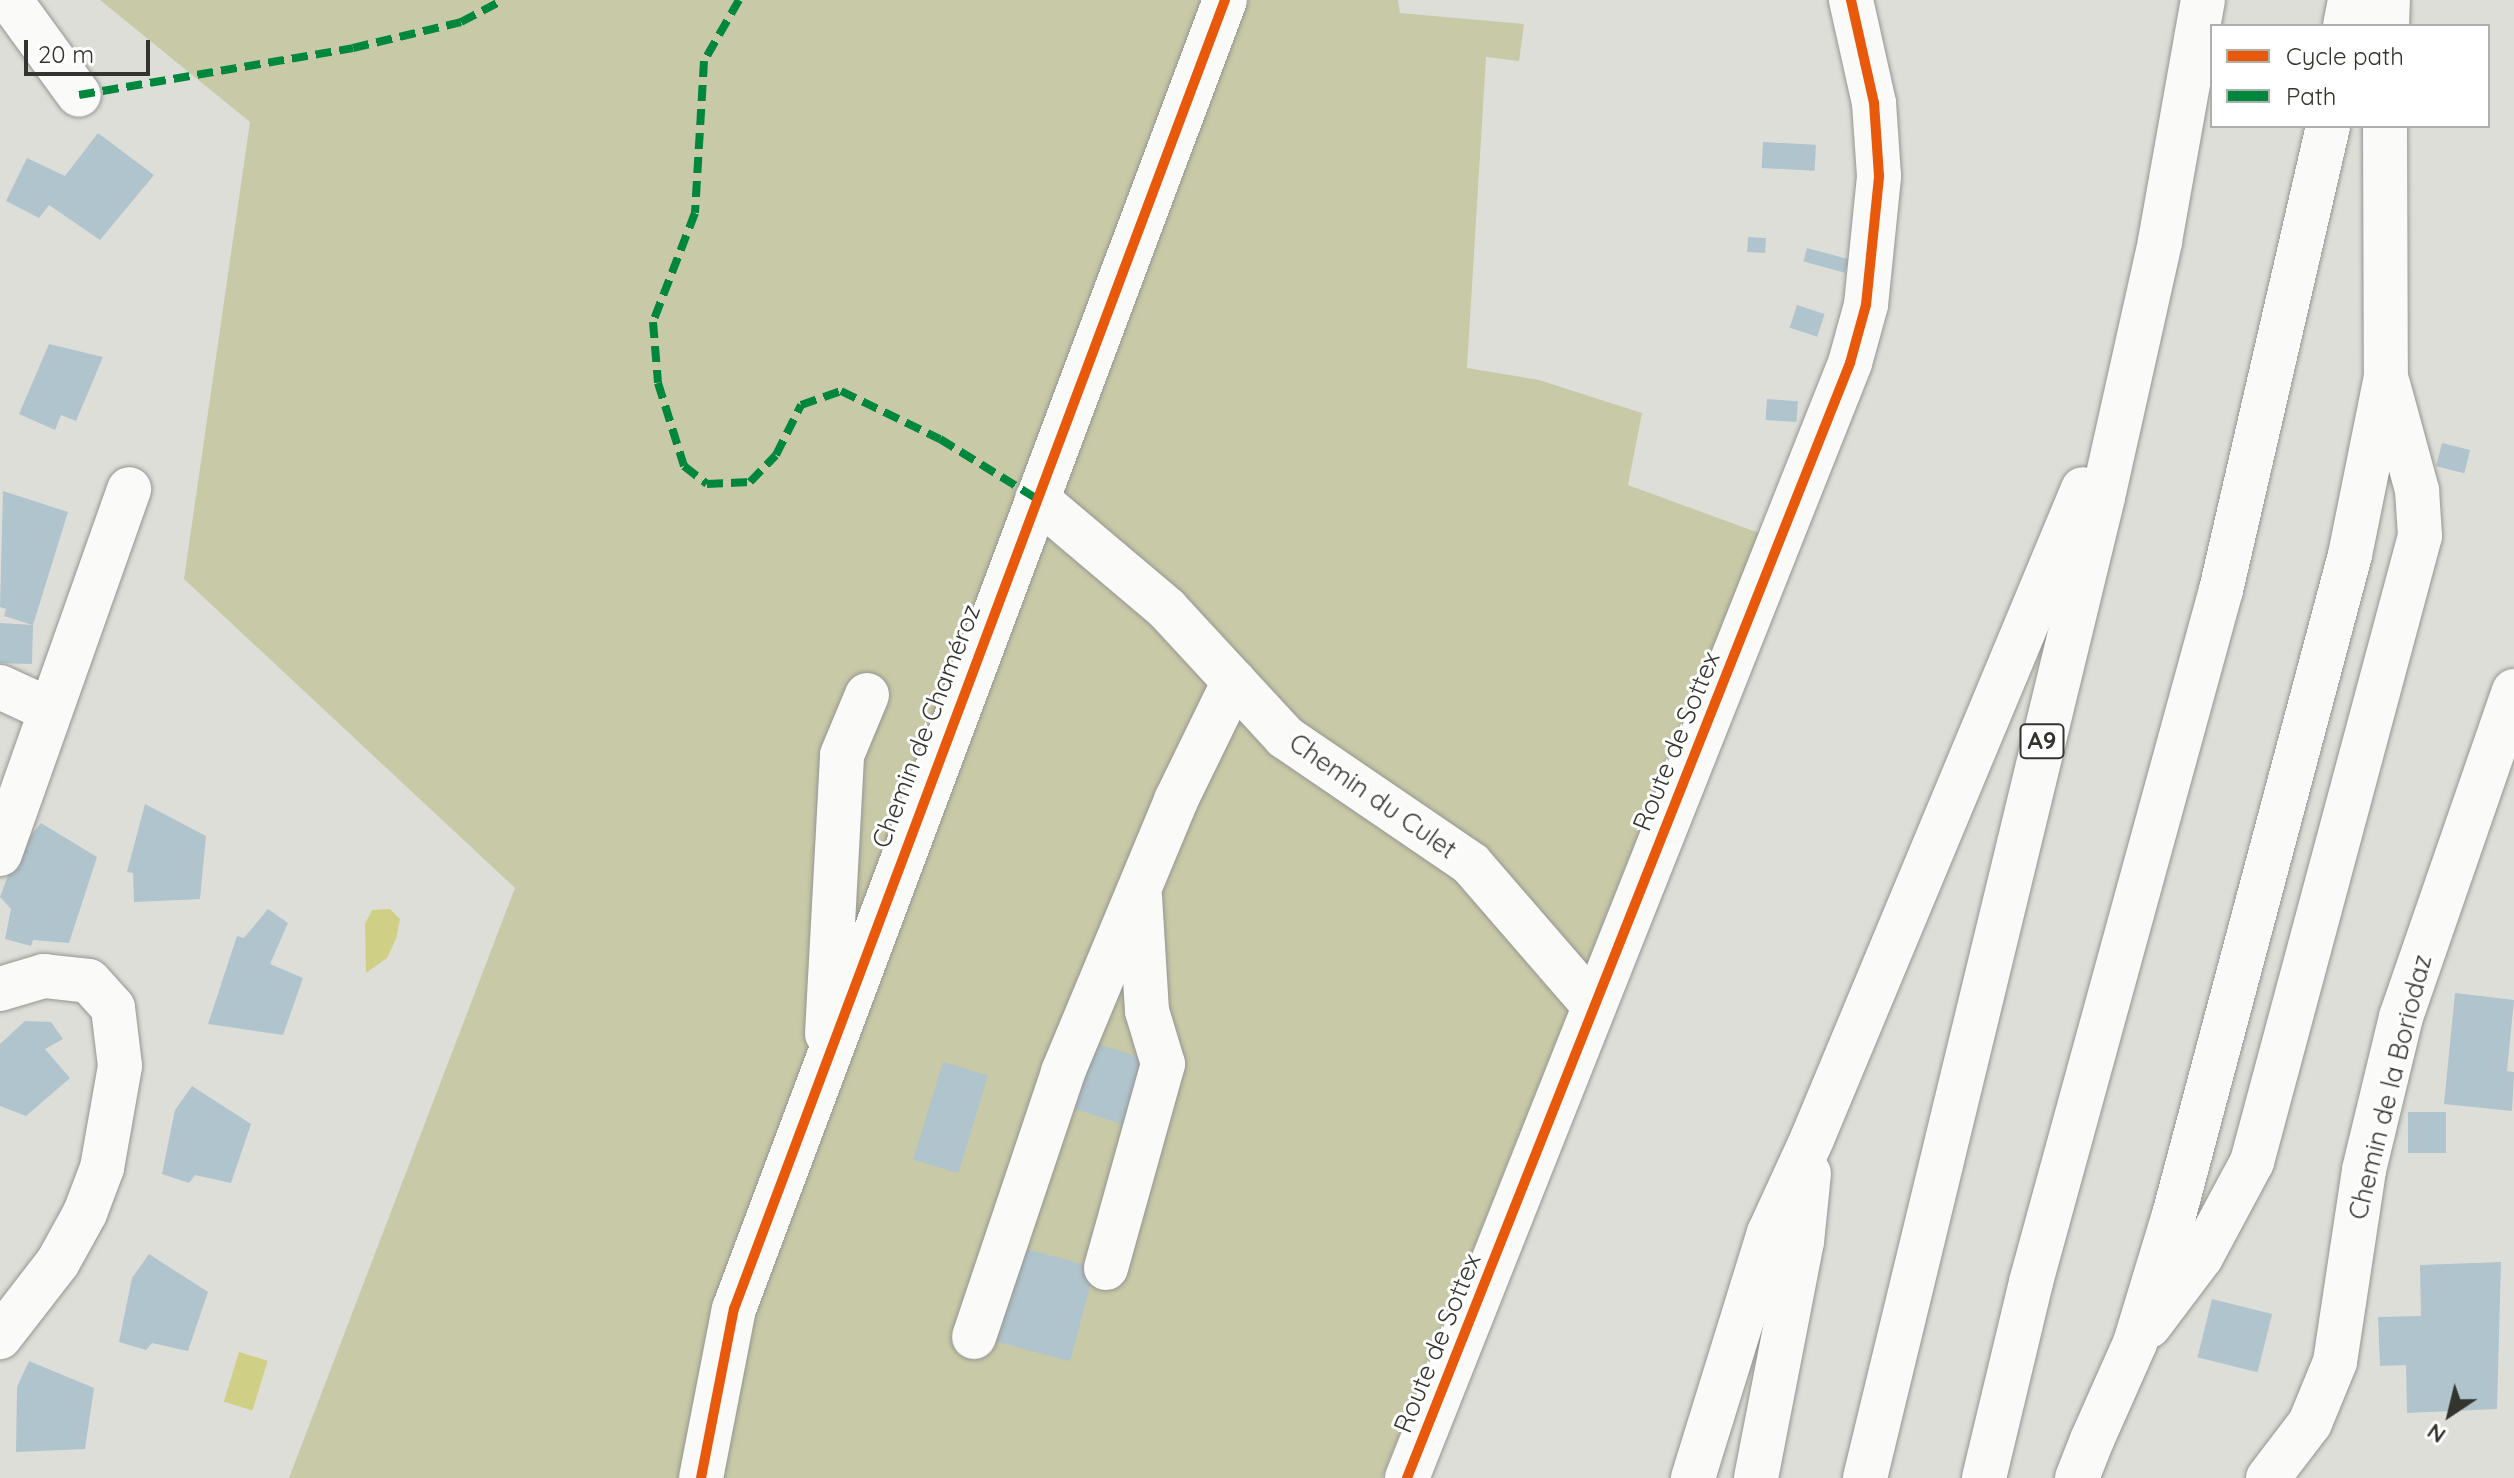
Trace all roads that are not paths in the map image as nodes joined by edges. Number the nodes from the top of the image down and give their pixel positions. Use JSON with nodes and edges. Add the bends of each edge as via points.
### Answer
{"nodes":[{"id":1,"x":10,"y":0,"type":"edge"},
{"id":2,"x":1225,"y":0,"type":"edge"},
{"id":3,"x":1851,"y":0,"type":"edge"},
{"id":4,"x":2203,"y":0,"type":"edge"},
{"id":5,"x":2350,"y":0,"type":"edge"},
{"id":6,"x":2388,"y":0,"type":"edge"},
{"id":7,"x":2345,"y":24,"type":"edge"},
{"id":8,"x":2387,"y":24,"type":"edge"},
{"id":9,"x":79,"y":95,"type":"dead end"},
{"id":10,"x":2328,"y":128,"type":"edge"},
{"id":11,"x":2385,"y":128,"type":"edge"},
{"id":12,"x":2131,"y":372,"type":"junction"},
{"id":13,"x":2386,"y":377,"type":"junction"},
{"id":14,"x":129,"y":489,"type":"dead end"},
{"id":15,"x":1037,"y":499,"type":"junction"},
{"id":16,"x":1234,"y":681,"type":"junction"},
{"id":17,"x":0,"y":687,"type":"edge"},
{"id":18,"x":2514,"y":691,"type":"edge"},
{"id":19,"x":867,"y":695,"type":"dead end"},
{"id":20,"x":50,"y":710,"type":"junction"},
{"id":21,"x":0,"y":854,"type":"edge"},
{"id":22,"x":1140,"y":894,"type":"junction"},
{"id":23,"x":0,"y":989,"type":"edge"},
{"id":24,"x":1594,"y":1006,"type":"junction"},
{"id":25,"x":827,"y":1064,"type":"junction"},
{"id":26,"x":1812,"y":1139,"type":"junction"},
{"id":27,"x":1106,"y":1268,"type":"dead end"},
{"id":28,"x":0,"y":1337,"type":"edge"},
{"id":29,"x":974,"y":1337,"type":"dead end"},
{"id":30,"x":2135,"y":1343,"type":"junction"},
{"id":31,"x":2084,"y":1459,"type":"edge"},
{"id":32,"x":701,"y":1478,"type":"edge"},
{"id":33,"x":1407,"y":1478,"type":"edge"},
{"id":34,"x":1693,"y":1478,"type":"edge"},
{"id":35,"x":1756,"y":1478,"type":"edge"},
{"id":36,"x":1865,"y":1478,"type":"edge"},
{"id":37,"x":1984,"y":1478,"type":"edge"},
{"id":38,"x":2268,"y":1478,"type":"edge"}],
"edges":[{"from":1,"to":9,"type":"main road"},
{"from":2,"to":15,"type":"main road","name":"Chemin de Chaméroz","via":[[1140,240]]},
{"from":3,"to":24,"type":"main road","name":"Route de Sottex","via":[[1874,103],[1879,176],[1866,305],[1850,363]]},
{"from":4,"to":12,"type":"main road","number":"A9"},
{"from":5,"to":7,"type":"main road"},
{"from":6,"to":8,"type":"main road"},
{"from":10,"to":37,"type":"main road","via":[[2221,590],[2031,1282]]},
{"from":11,"to":13,"type":"main road"},
{"from":12,"to":26,"type":"main road"},
{"from":12,"to":36,"type":"main road","number":"A9"},
{"from":13,"to":30,"type":"main road","via":[[2350,555]]},
{"from":13,"to":30,"type":"main road","via":[[2417,490],[2420,536],[2252,1162],[2201,1257]]},
{"from":14,"to":20,"type":"main road"},
{"from":15,"to":16,"type":"main road","name":"Chemin du Culet","via":[[1167,609]]},
{"from":15,"to":25,"type":"main road","name":"Chemin de Chaméroz"},
{"from":16,"to":22,"type":"main road"},
{"from":16,"to":24,"type":"main road","name":"Chemin du Culet","via":[[1285,737],[1471,864]]},
{"from":17,"to":20,"type":"main road"},
{"from":18,"to":38,"type":"main road","name":"Chemin de la Boriodaz","via":[[2401,1017],[2364,1170],[2335,1362],[2310,1423]]},
{"from":19,"to":25,"type":"main road","via":[[842,755],[835,816]]},
{"from":20,"to":21,"type":"main road"},
{"from":22,"to":27,"type":"main road","via":[[1147,1011],[1163,1064]]},
{"from":22,"to":29,"type":"main road","via":[[1063,1072]]},
{"from":23,"to":28,"type":"main road","via":[[44,976],[89,981],[113,1008],[120,1066],[102,1168],[85,1213],[58,1262]]},
{"from":24,"to":33,"type":"main road","name":"Route de Sottex"},
{"from":25,"to":32,"type":"main road","name":"Chemin de Chaméroz","via":[[734,1309]]},
{"from":26,"to":34,"type":"main road","via":[[1769,1233]]},
{"from":26,"to":35,"type":"main road","via":[[1802,1242]]},
{"from":30,"to":31,"type":"main road"}]}
